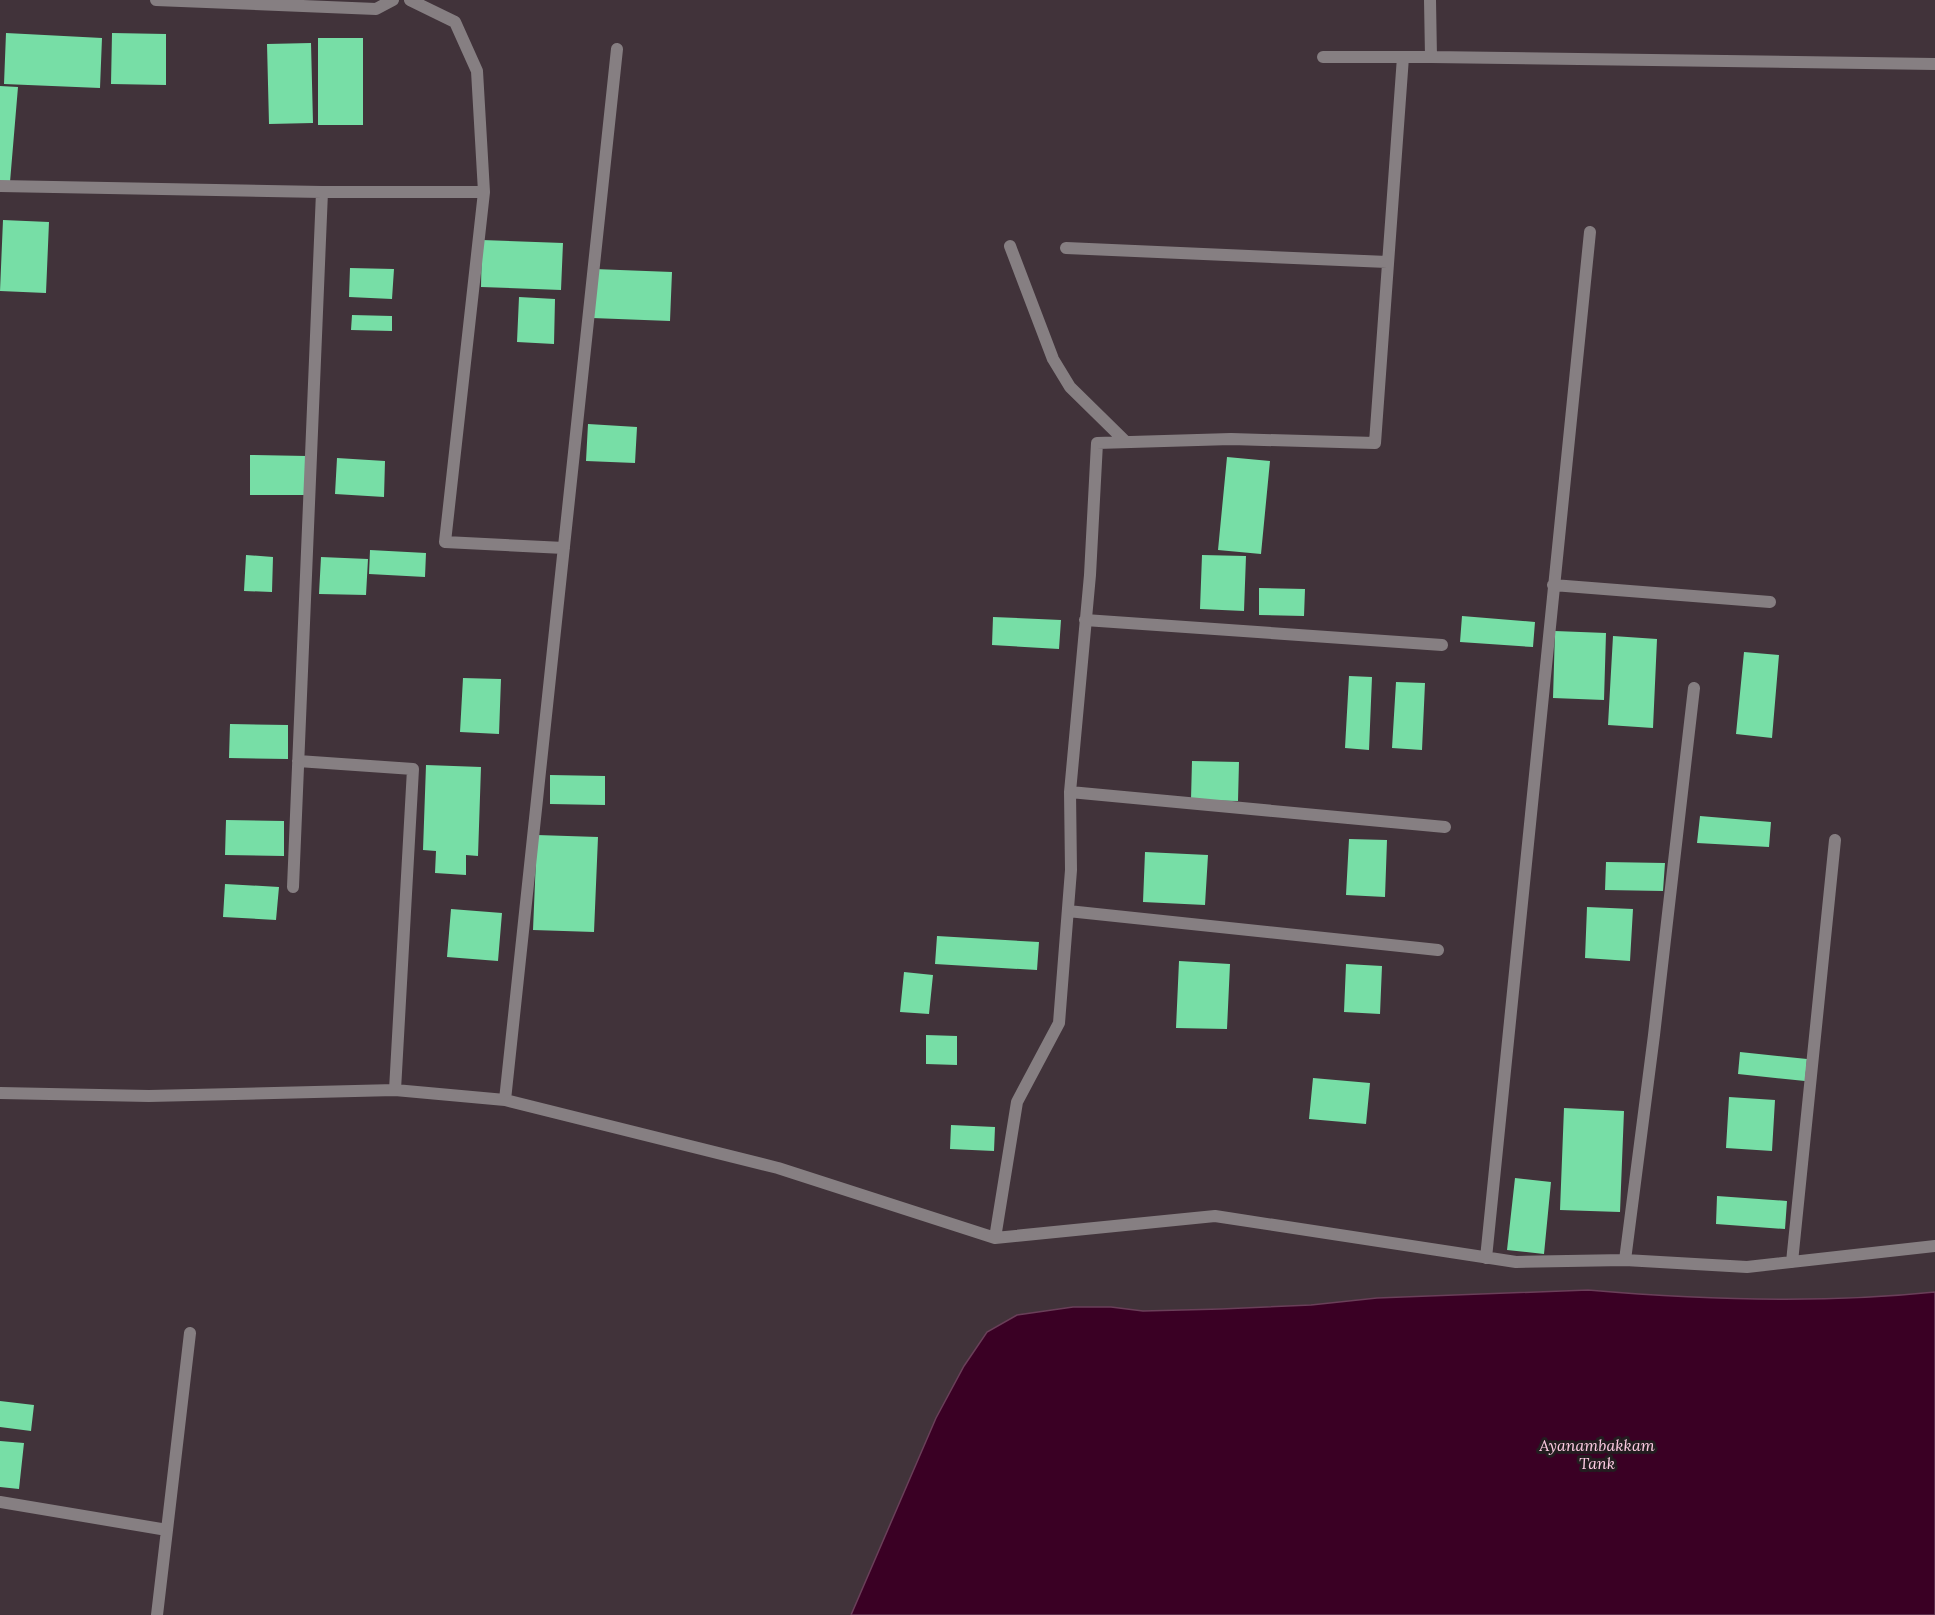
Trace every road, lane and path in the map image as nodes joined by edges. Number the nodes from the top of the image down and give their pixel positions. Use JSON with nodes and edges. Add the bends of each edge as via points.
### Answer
{"nodes":[{"id":1,"x":156,"y":0,"type":"edge"},
{"id":2,"x":393,"y":0,"type":"edge"},
{"id":3,"x":410,"y":0,"type":"edge"},
{"id":4,"x":1430,"y":0,"type":"edge"},
{"id":5,"x":617,"y":49,"type":"dead end"},
{"id":6,"x":1323,"y":57,"type":"dead end"},
{"id":7,"x":1403,"y":57,"type":"junction"},
{"id":8,"x":1431,"y":57,"type":"junction"},
{"id":9,"x":1935,"y":64,"type":"edge"},
{"id":10,"x":0,"y":186,"type":"edge"},
{"id":11,"x":322,"y":192,"type":"junction"},
{"id":12,"x":484,"y":192,"type":"junction"},
{"id":13,"x":1590,"y":232,"type":"dead end"},
{"id":14,"x":1010,"y":246,"type":"dead end"},
{"id":15,"x":1066,"y":248,"type":"dead end"},
{"id":16,"x":1387,"y":262,"type":"junction"},
{"id":17,"x":1126,"y":442,"type":"junction"},
{"id":18,"x":564,"y":548,"type":"junction"},
{"id":19,"x":1553,"y":585,"type":"junction"},
{"id":20,"x":1770,"y":602,"type":"dead end"},
{"id":21,"x":1085,"y":620,"type":"junction"},
{"id":22,"x":1442,"y":645,"type":"dead end"},
{"id":23,"x":1694,"y":688,"type":"dead end"},
{"id":24,"x":298,"y":761,"type":"junction"},
{"id":25,"x":1070,"y":792,"type":"junction"},
{"id":26,"x":1445,"y":827,"type":"dead end"},
{"id":27,"x":1835,"y":840,"type":"dead end"},
{"id":28,"x":292,"y":887,"type":"dead end"},
{"id":29,"x":1068,"y":911,"type":"junction"},
{"id":30,"x":1438,"y":950,"type":"dead end"},
{"id":31,"x":395,"y":1089,"type":"junction"},
{"id":32,"x":0,"y":1093,"type":"edge"},
{"id":33,"x":505,"y":1100,"type":"junction"},
{"id":34,"x":995,"y":1238,"type":"junction"},
{"id":35,"x":1935,"y":1246,"type":"edge"},
{"id":36,"x":1486,"y":1258,"type":"junction"},
{"id":37,"x":1625,"y":1260,"type":"junction"},
{"id":38,"x":1792,"y":1263,"type":"junction"},
{"id":39,"x":190,"y":1333,"type":"dead end"},
{"id":40,"x":0,"y":1502,"type":"edge"},
{"id":41,"x":167,"y":1530,"type":"junction"},
{"id":42,"x":157,"y":1615,"type":"edge"}],
"edges":[{"from":1,"to":2,"type":"street","via":[[376,9]]},
{"from":3,"to":12,"type":"street","via":[[455,22],[477,71]]},
{"from":4,"to":8,"type":"street"},
{"from":5,"to":18,"type":"street"},
{"from":6,"to":7,"type":"street"},
{"from":7,"to":8,"type":"street"},
{"from":7,"to":16,"type":"street"},
{"from":8,"to":9,"type":"street"},
{"from":10,"to":11,"type":"street"},
{"from":11,"to":12,"type":"street"},
{"from":11,"to":24,"type":"street"},
{"from":12,"to":18,"type":"street","via":[[445,542]]},
{"from":13,"to":19,"type":"street"},
{"from":14,"to":17,"type":"street","via":[[1053,359],[1070,387]]},
{"from":15,"to":16,"type":"street"},
{"from":16,"to":17,"type":"street","via":[[1375,442]]},
{"from":17,"to":21,"type":"street","via":[[1097,442]]},
{"from":18,"to":33,"type":"street"},
{"from":19,"to":20,"type":"street"},
{"from":19,"to":36,"type":"street"},
{"from":21,"to":22,"type":"street"},
{"from":21,"to":25,"type":"street"},
{"from":23,"to":37,"type":"street"},
{"from":24,"to":28,"type":"street"},
{"from":24,"to":31,"type":"street","via":[[413,769]]},
{"from":25,"to":26,"type":"street"},
{"from":25,"to":29,"type":"street"},
{"from":27,"to":38,"type":"street"},
{"from":29,"to":30,"type":"street"},
{"from":29,"to":34,"type":"street","via":[[1059,1023],[1017,1102]]},
{"from":31,"to":32,"type":"street","via":[[149,1096]]},
{"from":31,"to":33,"type":"street"},
{"from":33,"to":34,"type":"street","via":[[778,1168]]},
{"from":34,"to":36,"type":"street","via":[[1215,1216]]},
{"from":35,"to":38,"type":"street"},
{"from":36,"to":37,"type":"street","via":[[1516,1263]]},
{"from":37,"to":38,"type":"street","via":[[1747,1267]]},
{"from":39,"to":41,"type":"street"},
{"from":40,"to":41,"type":"street"},
{"from":41,"to":42,"type":"street"}]}
